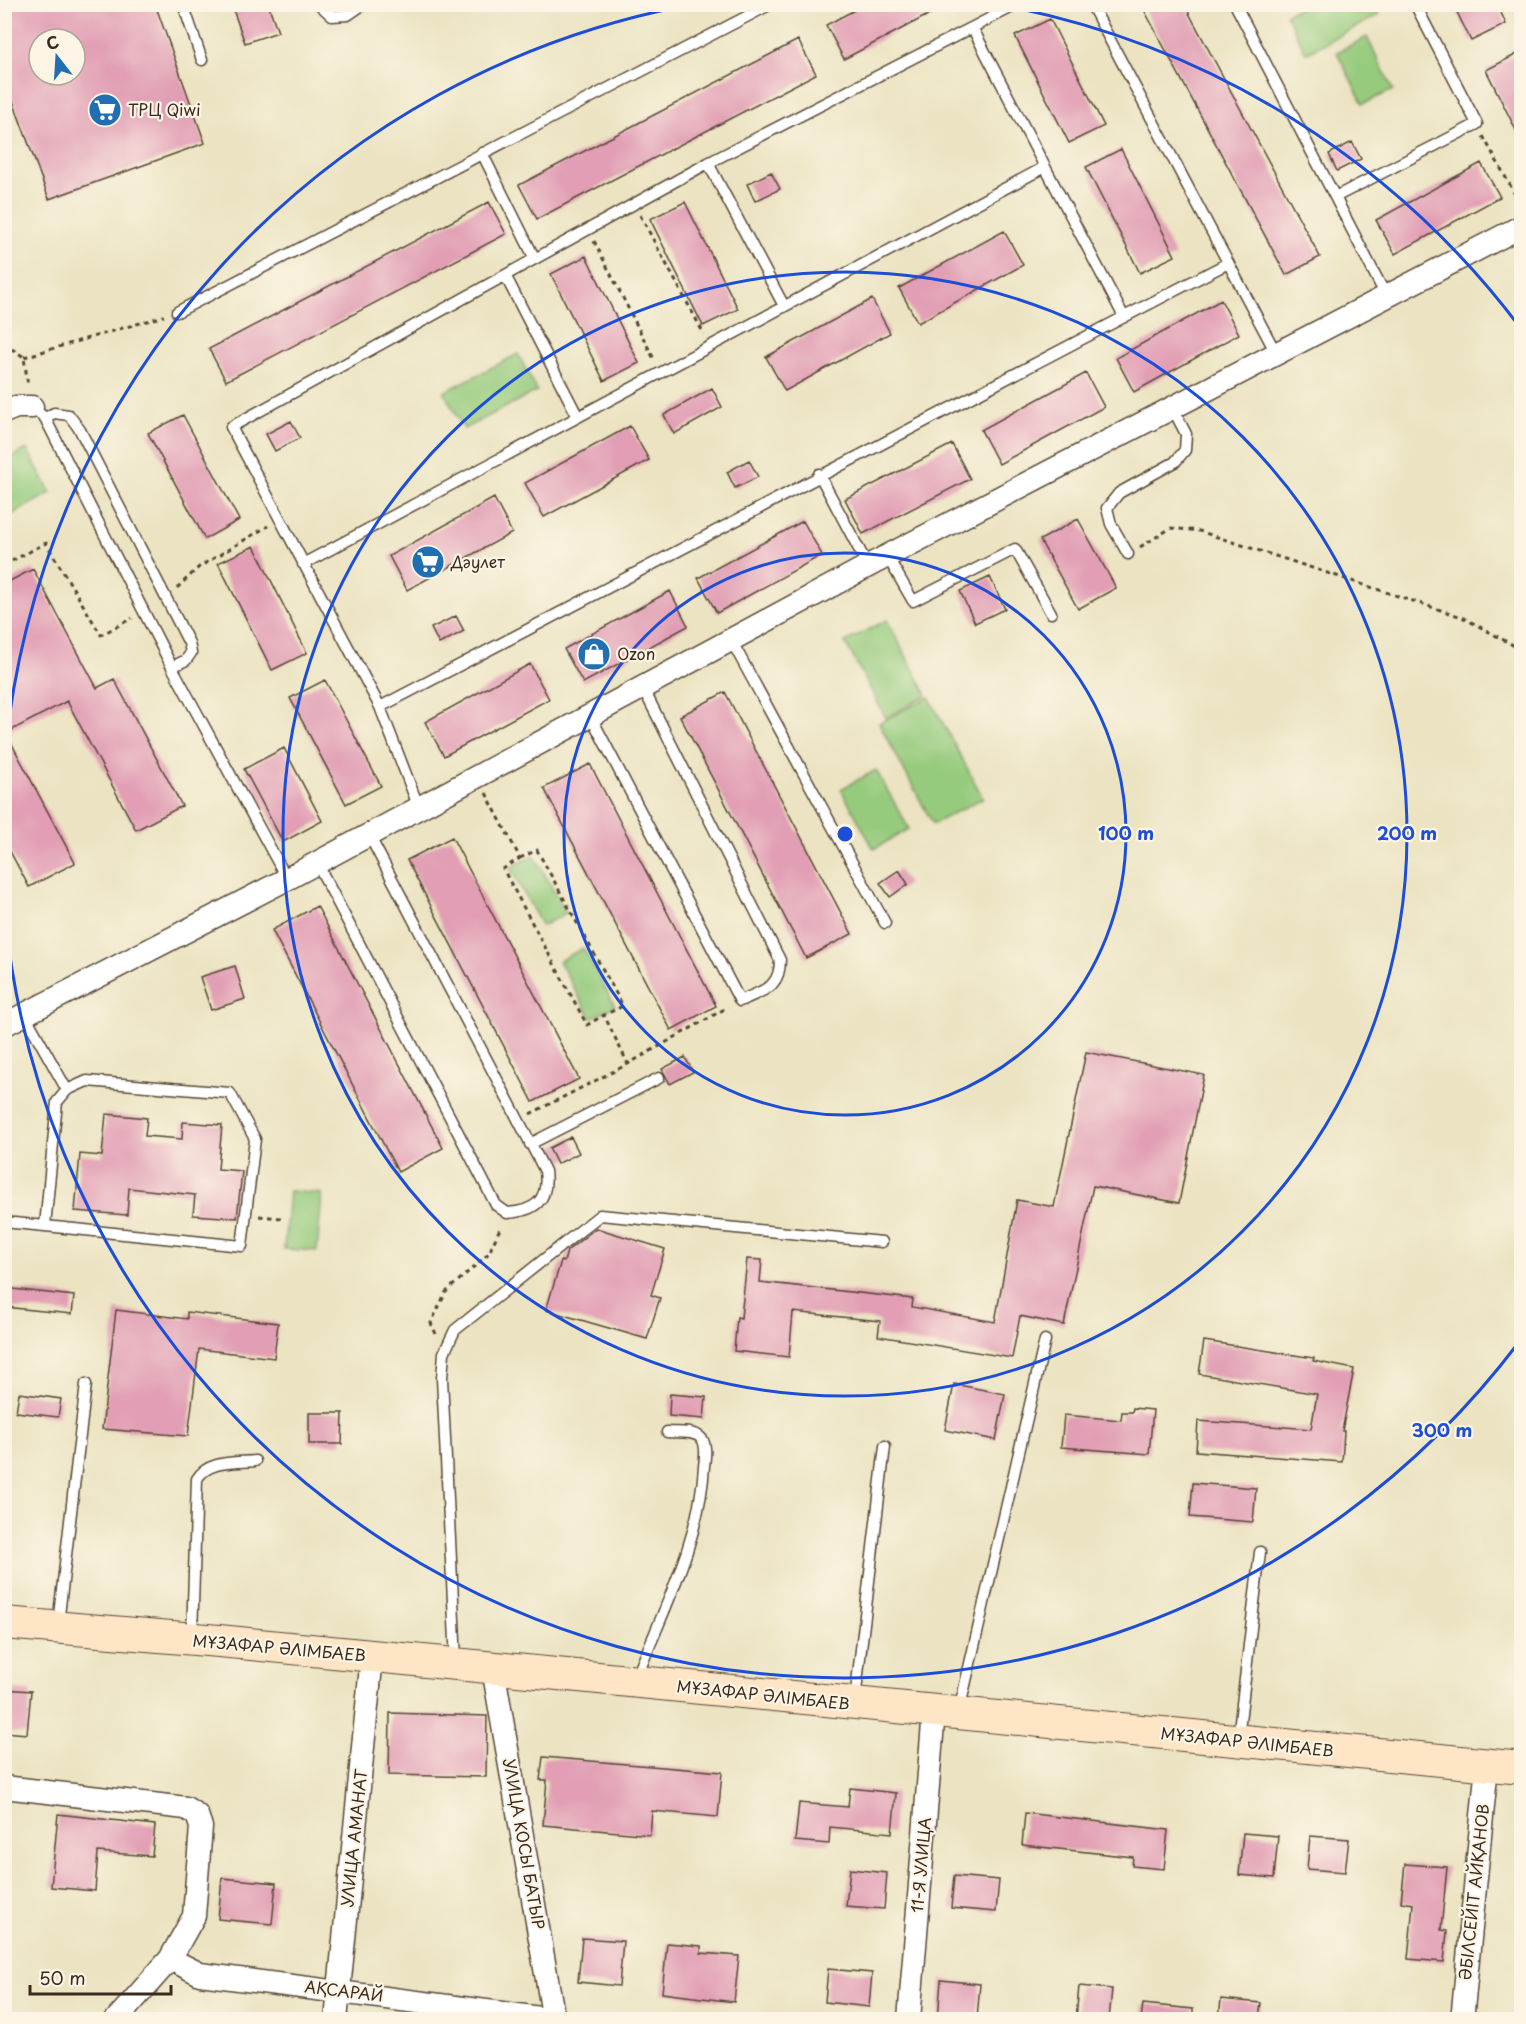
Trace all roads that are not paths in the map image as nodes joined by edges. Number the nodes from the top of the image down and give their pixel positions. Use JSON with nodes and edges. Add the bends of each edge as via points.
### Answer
{"nodes":[{"id":1,"x":183,"y":4,"type":"edge"},
{"id":2,"x":319,"y":4,"type":"edge"},
{"id":3,"x":364,"y":4,"type":"edge"},
{"id":4,"x":771,"y":4,"type":"edge"},
{"id":5,"x":1018,"y":4,"type":"edge"},
{"id":6,"x":1090,"y":4,"type":"edge"},
{"id":7,"x":1234,"y":4,"type":"edge"},
{"id":8,"x":1415,"y":4,"type":"edge"},
{"id":9,"x":973,"y":29,"type":"junction"},
{"id":10,"x":202,"y":60,"type":"dead end"},
{"id":11,"x":482,"y":153,"type":"junction"},
{"id":12,"x":708,"y":163,"type":"junction"},
{"id":13,"x":1045,"y":167,"type":"junction"},
{"id":14,"x":1335,"y":197,"type":"junction"},
{"id":15,"x":1521,"y":226,"type":"edge"},
{"id":16,"x":535,"y":259,"type":"junction"},
{"id":17,"x":1228,"y":263,"type":"junction"},
{"id":18,"x":506,"y":277,"type":"junction"},
{"id":19,"x":1386,"y":296,"type":"junction"},
{"id":20,"x":783,"y":306,"type":"junction"},
{"id":21,"x":177,"y":312,"type":"road end"},
{"id":22,"x":1124,"y":317,"type":"junction"},
{"id":23,"x":1276,"y":353,"type":"junction"},
{"id":24,"x":1173,"y":409,"type":"junction"},
{"id":25,"x":4,"y":412,"type":"edge"},
{"id":26,"x":38,"y":412,"type":"junction"},
{"id":27,"x":578,"y":417,"type":"junction"},
{"id":28,"x":819,"y":474,"type":"junction"},
{"id":29,"x":1128,"y":554,"type":"road end"},
{"id":30,"x":878,"y":561,"type":"junction"},
{"id":31,"x":303,"y":564,"type":"junction"},
{"id":32,"x":1051,"y":613,"type":"dead end"},
{"id":33,"x":731,"y":640,"type":"junction"},
{"id":34,"x":172,"y":667,"type":"junction"},
{"id":35,"x":643,"y":688,"type":"junction"},
{"id":36,"x":380,"y":707,"type":"junction"},
{"id":37,"x":590,"y":716,"type":"junction"},
{"id":38,"x":419,"y":808,"type":"junction"},
{"id":39,"x":369,"y":835,"type":"junction"},
{"id":40,"x":317,"y":863,"type":"junction"},
{"id":41,"x":287,"y":879,"type":"junction"},
{"id":42,"x":885,"y":923,"type":"dead end"},
{"id":43,"x":25,"y":1015,"type":"junction"},
{"id":44,"x":4,"y":1025,"type":"edge"},
{"id":45,"x":659,"y":1078,"type":"dead end"},
{"id":46,"x":67,"y":1090,"type":"junction"},
{"id":47,"x":530,"y":1144,"type":"junction"},
{"id":48,"x":4,"y":1222,"type":"edge"},
{"id":49,"x":45,"y":1226,"type":"junction"},
{"id":50,"x":882,"y":1242,"type":"dead end"},
{"id":51,"x":1045,"y":1340,"type":"dead end"},
{"id":52,"x":86,"y":1384,"type":"dead end"},
{"id":53,"x":667,"y":1432,"type":"dead end"},
{"id":54,"x":885,"y":1446,"type":"dead end"},
{"id":55,"x":255,"y":1461,"type":"dead end"},
{"id":56,"x":1260,"y":1552,"type":"dead end"},
{"id":57,"x":4,"y":1623,"type":"edge"},
{"id":58,"x":58,"y":1628,"type":"junction"},
{"id":59,"x":192,"y":1639,"type":"junction"},
{"id":60,"x":372,"y":1656,"type":"junction"},
{"id":61,"x":456,"y":1665,"type":"junction"},
{"id":62,"x":493,"y":1668,"type":"junction"},
{"id":63,"x":635,"y":1682,"type":"junction"},
{"id":64,"x":854,"y":1704,"type":"junction"},
{"id":65,"x":946,"y":1713,"type":"junction"},
{"id":66,"x":1238,"y":1741,"type":"junction"},
{"id":67,"x":1487,"y":1766,"type":"junction"},
{"id":68,"x":1521,"y":1768,"type":"edge"},
{"id":69,"x":4,"y":1787,"type":"edge"},
{"id":70,"x":170,"y":1959,"type":"junction"},
{"id":71,"x":338,"y":1989,"type":"junction"},
{"id":72,"x":116,"y":2019,"type":"edge"},
{"id":73,"x":336,"y":2019,"type":"edge"},
{"id":74,"x":555,"y":2019,"type":"edge"},
{"id":75,"x":909,"y":2019,"type":"edge"},
{"id":76,"x":1462,"y":2019,"type":"edge"}],
"edges":[{"from":1,"to":10,"type":"lane"},
{"from":2,"to":3,"type":"lane","via":[[332,16],[348,15]]},
{"from":4,"to":11,"type":"lane"},
{"from":5,"to":9,"type":"lane"},
{"from":6,"to":17,"type":"lane"},
{"from":7,"to":14,"type":"lane"},
{"from":8,"to":14,"type":"lane","via":[[1477,124]]},
{"from":9,"to":12,"type":"lane"},
{"from":9,"to":13,"type":"lane"},
{"from":11,"to":16,"type":"lane"},
{"from":11,"to":21,"type":"lane"},
{"from":12,"to":16,"type":"lane"},
{"from":12,"to":20,"type":"lane"},
{"from":13,"to":20,"type":"lane"},
{"from":13,"to":22,"type":"lane"},
{"from":14,"to":19,"type":"lane"},
{"from":15,"to":19,"type":"street"},
{"from":16,"to":18,"type":"lane"},
{"from":17,"to":22,"type":"lane"},
{"from":17,"to":23,"type":"lane"},
{"from":18,"to":27,"type":"lane"},
{"from":18,"to":31,"type":"lane","via":[[231,427]]},
{"from":19,"to":23,"type":"street"},
{"from":20,"to":27,"type":"lane"},
{"from":22,"to":28,"type":"lane"},
{"from":23,"to":24,"type":"street"},
{"from":24,"to":29,"type":"lane","via":[[1185,434],[1185,450],[1175,462],[1119,493],[1107,508],[1111,524]]},
{"from":24,"to":30,"type":"street"},
{"from":25,"to":26,"type":"street","via":[[16,407]]},
{"from":26,"to":34,"type":"lane"},
{"from":26,"to":34,"type":"lane","via":[[69,415],[80,430],[189,643],[191,653]]},
{"from":27,"to":31,"type":"lane"},
{"from":28,"to":30,"type":"lane"},
{"from":28,"to":36,"type":"lane"},
{"from":30,"to":32,"type":"lane","via":[[913,601],[1015,549]]},
{"from":30,"to":33,"type":"street"},
{"from":31,"to":36,"type":"lane"},
{"from":33,"to":35,"type":"street"},
{"from":33,"to":42,"type":"lane"},
{"from":34,"to":41,"type":"lane"},
{"from":35,"to":37,"type":"street"},
{"from":35,"to":37,"type":"lane","via":[[780,960],[780,974],[773,985],[740,1000]]},
{"from":36,"to":38,"type":"lane"},
{"from":37,"to":38,"type":"street"},
{"from":38,"to":39,"type":"street"},
{"from":39,"to":40,"type":"street"},
{"from":39,"to":47,"type":"lane"},
{"from":40,"to":41,"type":"street"},
{"from":40,"to":47,"type":"lane","via":[[496,1205],[507,1213],[520,1212],[541,1201],[547,1187],[545,1172]]},
{"from":41,"to":43,"type":"street"},
{"from":43,"to":44,"type":"street"},
{"from":43,"to":46,"type":"lane"},
{"from":45,"to":47,"type":"lane"},
{"from":46,"to":49,"type":"lane","via":[[57,1102]]},
{"from":46,"to":49,"type":"lane","via":[[87,1082],[230,1093],[255,1139],[242,1246]]},
{"from":48,"to":49,"type":"lane"},
{"from":50,"to":61,"type":"lane","via":[[600,1215],[455,1330],[444,1353],[442,1378]]},
{"from":51,"to":65,"type":"lane"},
{"from":52,"to":58,"type":"lane"},
{"from":53,"to":63,"type":"lane","via":[[696,1434],[703,1440],[702,1496],[696,1527]]},
{"from":54,"to":64,"type":"lane"},
{"from":55,"to":59,"type":"lane","via":[[211,1466],[196,1479]]},
{"from":56,"to":66,"type":"lane"},
{"from":57,"to":58,"type":"street","name":"МҰЗАФАР ӘЛІМБАЕВ"},
{"from":58,"to":59,"type":"street","name":"МҰЗАФАР ӘЛІМБАЕВ"},
{"from":59,"to":60,"type":"street","name":"МҰЗАФАР ӘЛІМБАЕВ"},
{"from":60,"to":61,"type":"street","name":"МҰЗАФАР ӘЛІМБАЕВ"},
{"from":60,"to":71,"type":"street","name":"УЛИЦА АМАНАТ"},
{"from":61,"to":62,"type":"street","name":"МҰЗАФАР ӘЛІМБАЕВ"},
{"from":62,"to":63,"type":"street","name":"МҰЗАФАР ӘЛІМБАЕВ"},
{"from":62,"to":74,"type":"street","name":"УЛИЦА КОСЫ БАТЫР"},
{"from":63,"to":64,"type":"street","name":"МҰЗАФАР ӘЛІМБАЕВ"},
{"from":64,"to":65,"type":"street","name":"МҰЗАФАР ӘЛІМБАЕВ"},
{"from":65,"to":66,"type":"street","name":"МҰЗАФАР ӘЛІМБАЕВ"},
{"from":65,"to":75,"type":"street","name":"11-Я УЛИЦА"},
{"from":66,"to":67,"type":"street","name":"МҰЗАФАР ӘЛІМБАЕВ"},
{"from":67,"to":68,"type":"street","name":"МҰЗАФАР ӘЛІМБАЕВ"},
{"from":67,"to":76,"type":"street","name":"ӘБІЛСЕЙІТ АЙҚАНОВ"},
{"from":69,"to":70,"type":"street","via":[[186,1808],[197,1815],[201,1827],[194,1916]]},
{"from":70,"to":71,"type":"street","name":"АҚСАРАЙ","via":[[200,1974]]},
{"from":70,"to":72,"type":"street"},
{"from":71,"to":73,"type":"street","name":"УЛИЦА АМАНАТ"},
{"from":71,"to":74,"type":"street","name":"АҚСАРАЙ"}]}
